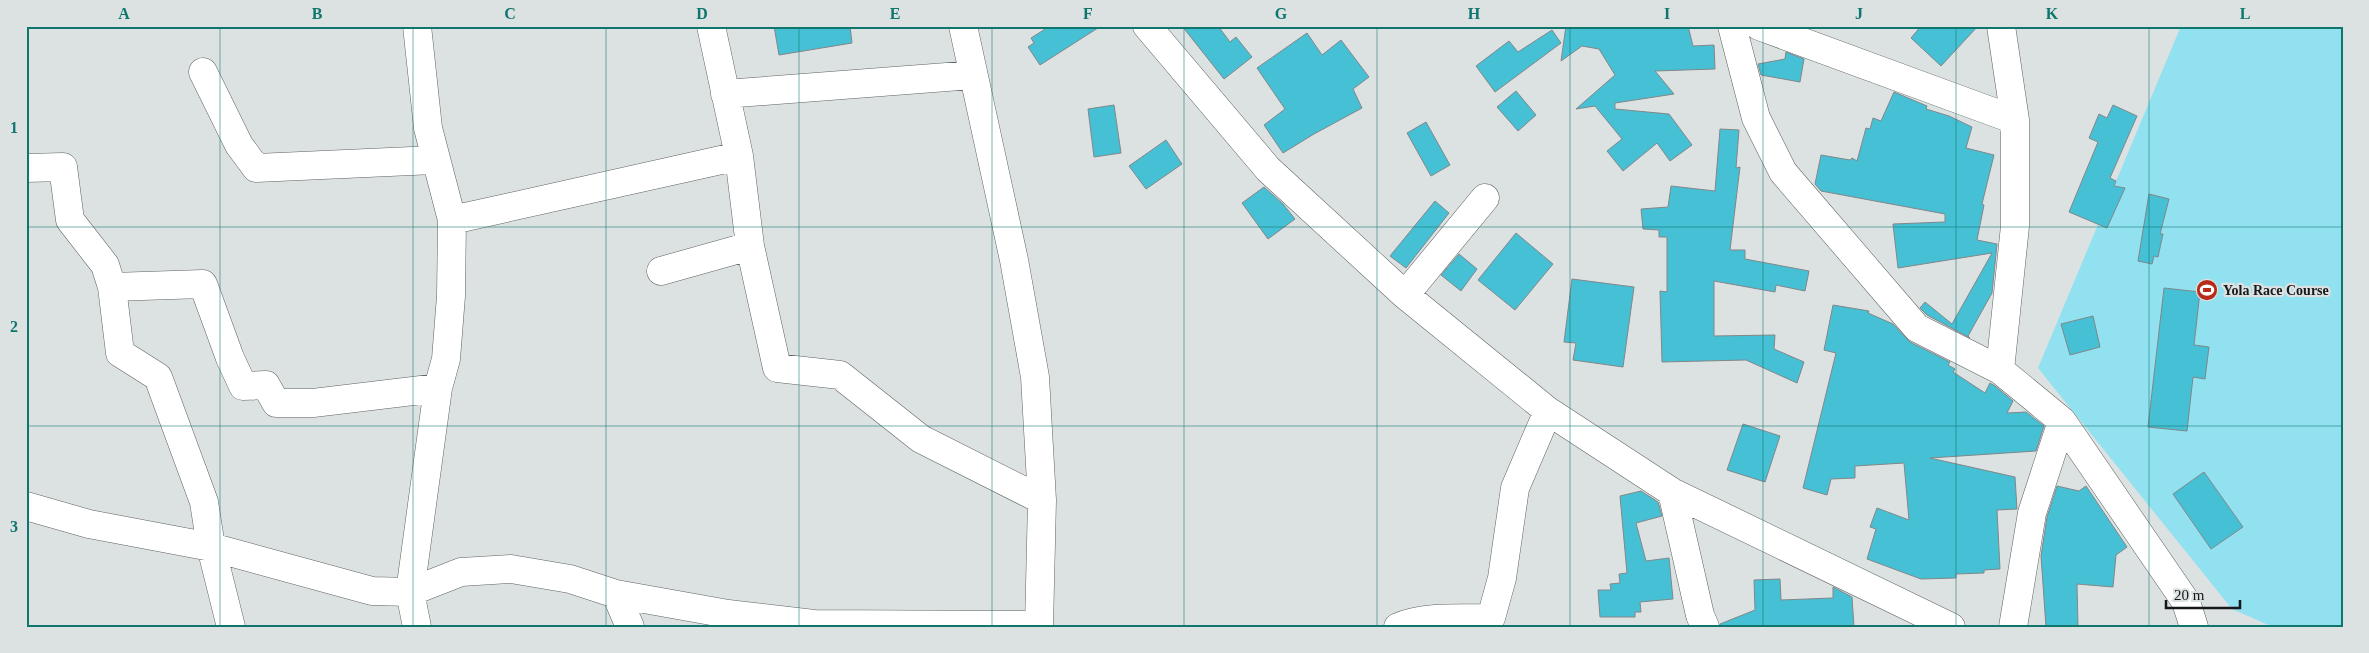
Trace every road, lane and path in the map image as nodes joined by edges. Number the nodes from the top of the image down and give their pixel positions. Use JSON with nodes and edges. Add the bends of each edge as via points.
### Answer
{"nodes":[{"id":1,"x":417,"y":26,"type":"edge"},
{"id":2,"x":711,"y":26,"type":"edge"},
{"id":3,"x":963,"y":26,"type":"edge"},
{"id":4,"x":1146,"y":26,"type":"edge"},
{"id":5,"x":1732,"y":26,"type":"edge"},
{"id":6,"x":1759,"y":26,"type":"edge"},
{"id":7,"x":2001,"y":26,"type":"edge"},
{"id":8,"x":203,"y":72,"type":"dead end"},
{"id":9,"x":973,"y":75,"type":"junction"},
{"id":10,"x":725,"y":94,"type":"junction"},
{"id":11,"x":2016,"y":120,"type":"junction"},
{"id":12,"x":739,"y":156,"type":"junction"},
{"id":13,"x":434,"y":160,"type":"junction"},
{"id":14,"x":26,"y":168,"type":"edge"},
{"id":15,"x":1485,"y":198,"type":"dead end"},
{"id":16,"x":452,"y":220,"type":"junction"},
{"id":17,"x":750,"y":246,"type":"junction"},
{"id":18,"x":661,"y":271,"type":"dead end"},
{"id":19,"x":112,"y":287,"type":"junction"},
{"id":20,"x":1405,"y":295,"type":"junction"},
{"id":21,"x":2000,"y":370,"type":"junction"},
{"id":22,"x":438,"y":388,"type":"junction"},
{"id":23,"x":1548,"y":411,"type":"junction"},
{"id":24,"x":2062,"y":421,"type":"junction"},
{"id":25,"x":1672,"y":492,"type":"junction"},
{"id":26,"x":1042,"y":500,"type":"junction"},
{"id":27,"x":26,"y":506,"type":"edge"},
{"id":28,"x":210,"y":548,"type":"junction"},
{"id":29,"x":410,"y":592,"type":"junction"},
{"id":30,"x":616,"y":594,"type":"junction"},
{"id":31,"x":1039,"y":626,"type":"edge"},
{"id":32,"x":231,"y":627,"type":"edge"},
{"id":33,"x":417,"y":627,"type":"edge"},
{"id":34,"x":630,"y":627,"type":"edge"},
{"id":35,"x":1398,"y":627,"type":"edge"},
{"id":36,"x":1704,"y":627,"type":"edge"},
{"id":37,"x":1951,"y":627,"type":"edge"},
{"id":38,"x":2013,"y":627,"type":"edge"},
{"id":39,"x":2194,"y":627,"type":"edge"}],
"edges":[{"from":1,"to":13,"type":"street"},
{"from":2,"to":10,"type":"street"},
{"from":3,"to":9,"type":"street"},
{"from":4,"to":20,"type":"street","via":[[1268,168]]},
{"from":5,"to":21,"type":"street","via":[[1756,118],[1782,172],[1917,328]]},
{"from":6,"to":11,"type":"street"},
{"from":7,"to":11,"type":"street"},
{"from":8,"to":13,"type":"street","via":[[239,145],[256,168]]},
{"from":9,"to":10,"type":"street"},
{"from":9,"to":26,"type":"street","via":[[1014,260],[1035,376]]},
{"from":10,"to":12,"type":"street"},
{"from":11,"to":21,"type":"street","via":[[2015,226]]},
{"from":12,"to":16,"type":"street"},
{"from":12,"to":17,"type":"street"},
{"from":13,"to":16,"type":"street"},
{"from":14,"to":19,"type":"street","via":[[63,167],[70,220],[105,265]]},
{"from":15,"to":20,"type":"street"},
{"from":16,"to":22,"type":"street","via":[[446,359]]},
{"from":17,"to":18,"type":"street"},
{"from":17,"to":26,"type":"street","via":[[777,368],[840,376],[921,438]]},
{"from":19,"to":22,"type":"street","via":[[203,284],[243,386],[266,385],[276,404]]},
{"from":19,"to":28,"type":"street","via":[[120,353],[158,377],[204,502]]},
{"from":20,"to":23,"type":"street"},
{"from":21,"to":24,"type":"street"},
{"from":22,"to":29,"type":"street"},
{"from":23,"to":25,"type":"street"},
{"from":23,"to":35,"type":"street","via":[[1515,488],[1502,578],[1491,618],[1433,619]]},
{"from":24,"to":38,"type":"street","via":[[2032,512]]},
{"from":24,"to":39,"type":"street","via":[[2186,602]]},
{"from":25,"to":36,"type":"street"},
{"from":25,"to":37,"type":"street"},
{"from":26,"to":31,"type":"street"},
{"from":27,"to":28,"type":"street","via":[[89,524]]},
{"from":28,"to":29,"type":"street","via":[[372,590]]},
{"from":28,"to":32,"type":"street"},
{"from":29,"to":30,"type":"street","via":[[461,572],[511,568],[570,579]]},
{"from":29,"to":33,"type":"street"},
{"from":30,"to":31,"type":"street","via":[[728,614],[814,624]]},
{"from":30,"to":34,"type":"street"}]}
